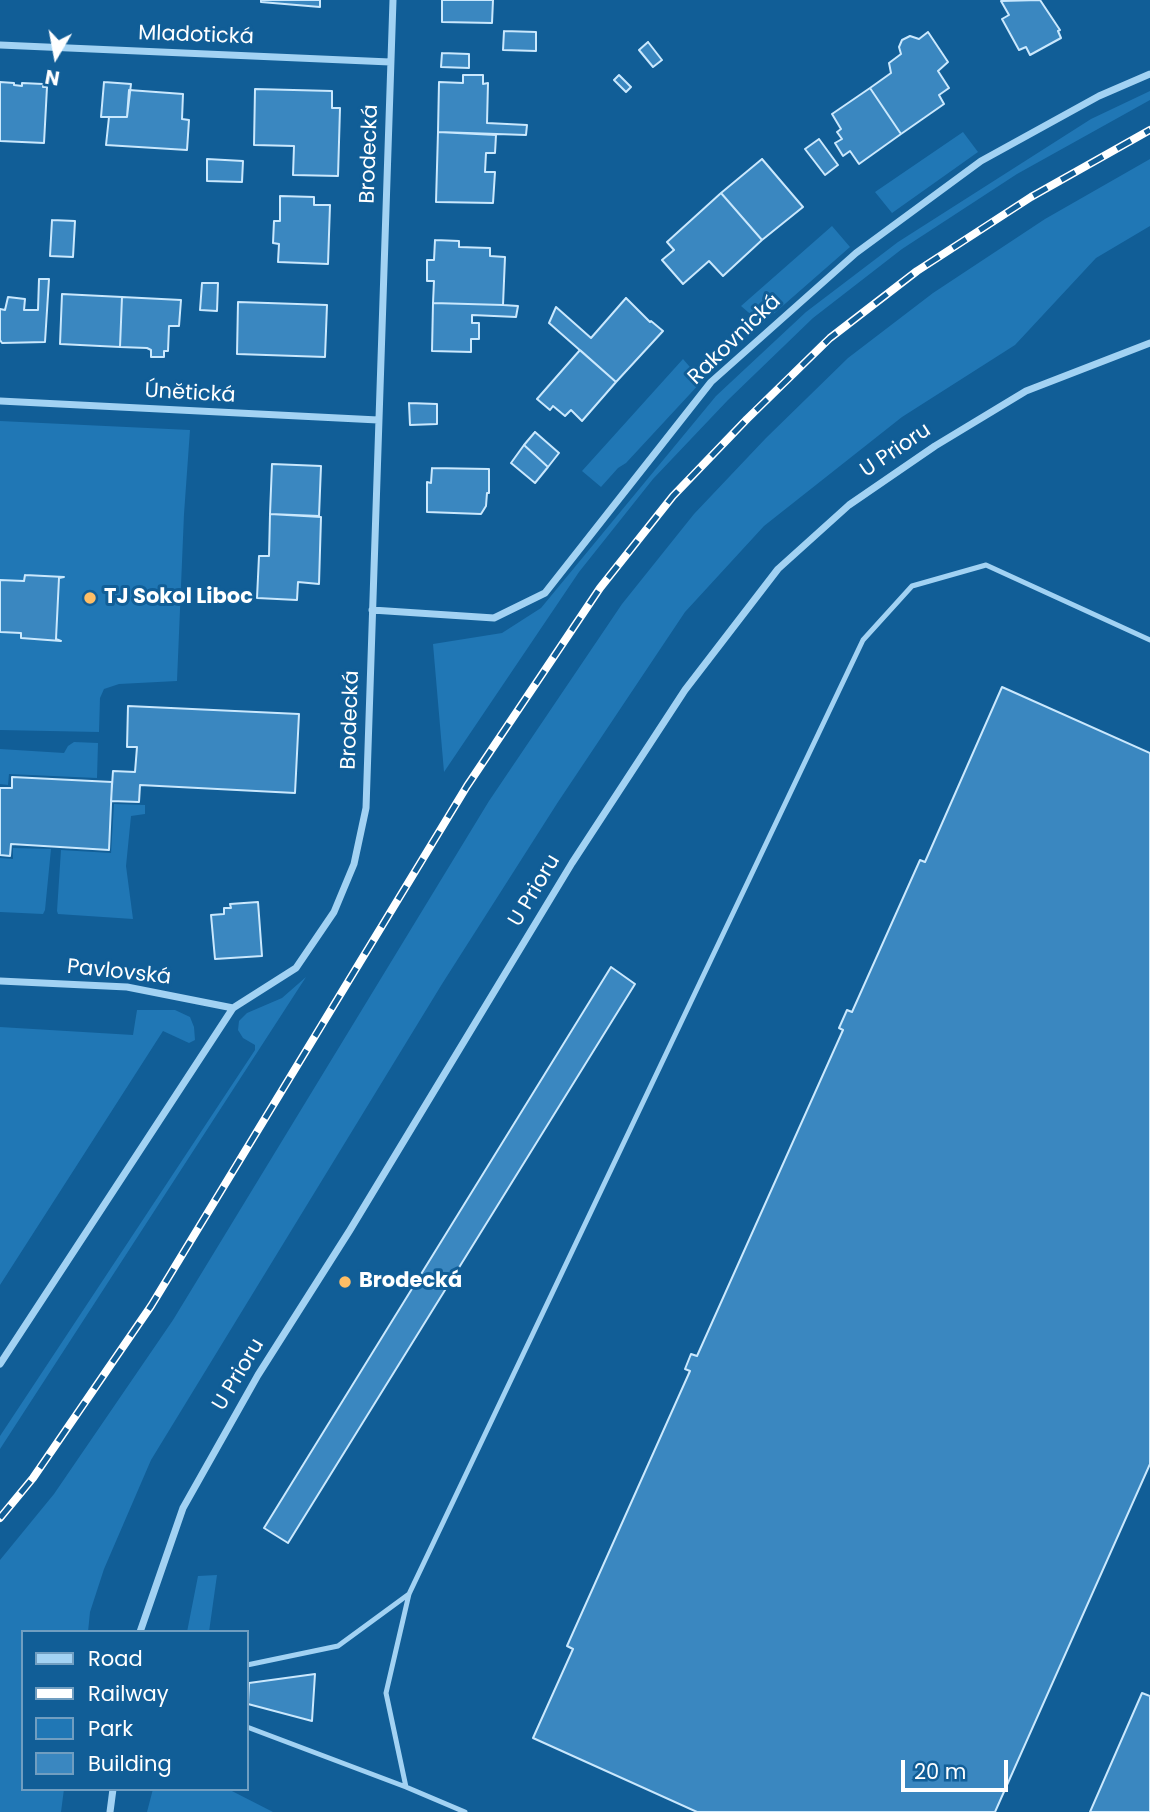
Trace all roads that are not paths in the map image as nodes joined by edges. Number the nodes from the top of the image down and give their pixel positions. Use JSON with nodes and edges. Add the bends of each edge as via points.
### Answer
{"nodes":[{"id":1,"x":393,"y":0,"type":"edge"},
{"id":2,"x":0,"y":45,"type":"edge"},
{"id":3,"x":390,"y":62,"type":"junction"},
{"id":4,"x":1150,"y":74,"type":"edge"},
{"id":5,"x":1150,"y":343,"type":"edge"},
{"id":6,"x":0,"y":401,"type":"edge"},
{"id":7,"x":378,"y":420,"type":"junction"},
{"id":8,"x":372,"y":610,"type":"junction"},
{"id":9,"x":1150,"y":640,"type":"edge"},
{"id":10,"x":0,"y":981,"type":"edge"},
{"id":11,"x":233,"y":1008,"type":"junction"},
{"id":12,"x":0,"y":1364,"type":"edge"},
{"id":13,"x":410,"y":1594,"type":"junction"},
{"id":14,"x":141,"y":1630,"type":"edge"},
{"id":15,"x":248,"y":1665,"type":"edge"},
{"id":16,"x":248,"y":1727,"type":"edge"},
{"id":17,"x":406,"y":1787,"type":"junction"},
{"id":18,"x":113,"y":1791,"type":"edge"},
{"id":19,"x":110,"y":1812,"type":"edge"},
{"id":20,"x":465,"y":1812,"type":"edge"}],
"edges":[{"from":1,"to":3,"type":"street","name":"Brodecká"},
{"from":2,"to":3,"type":"street","name":"Mladotická"},
{"from":3,"to":7,"type":"street","name":"Brodecká"},
{"from":4,"to":8,"type":"street","name":"Rakovnická","via":[[1099,96],[981,161],[856,253],[711,382],[545,593],[494,618]]},
{"from":5,"to":14,"type":"street","name":"U Prioru","via":[[1026,391],[935,446],[849,505],[778,569],[685,690],[572,863],[258,1375],[183,1508]]},
{"from":6,"to":7,"type":"street","name":"Únětická"},
{"from":7,"to":8,"type":"street","name":"Brodecká"},
{"from":8,"to":11,"type":"street","name":"Brodecká","via":[[366,808],[354,864],[334,912],[296,968]]},
{"from":9,"to":13,"type":"lane","via":[[986,565],[912,586],[863,640]]},
{"from":10,"to":11,"type":"street","name":"Pavlovská","via":[[127,987]]},
{"from":11,"to":12,"type":"street","name":"Brodecká"},
{"from":13,"to":15,"type":"lane","via":[[338,1646]]},
{"from":13,"to":17,"type":"lane","via":[[386,1693]]},
{"from":16,"to":17,"type":"lane"},
{"from":17,"to":20,"type":"lane"},
{"from":18,"to":19,"type":"street"}]}
